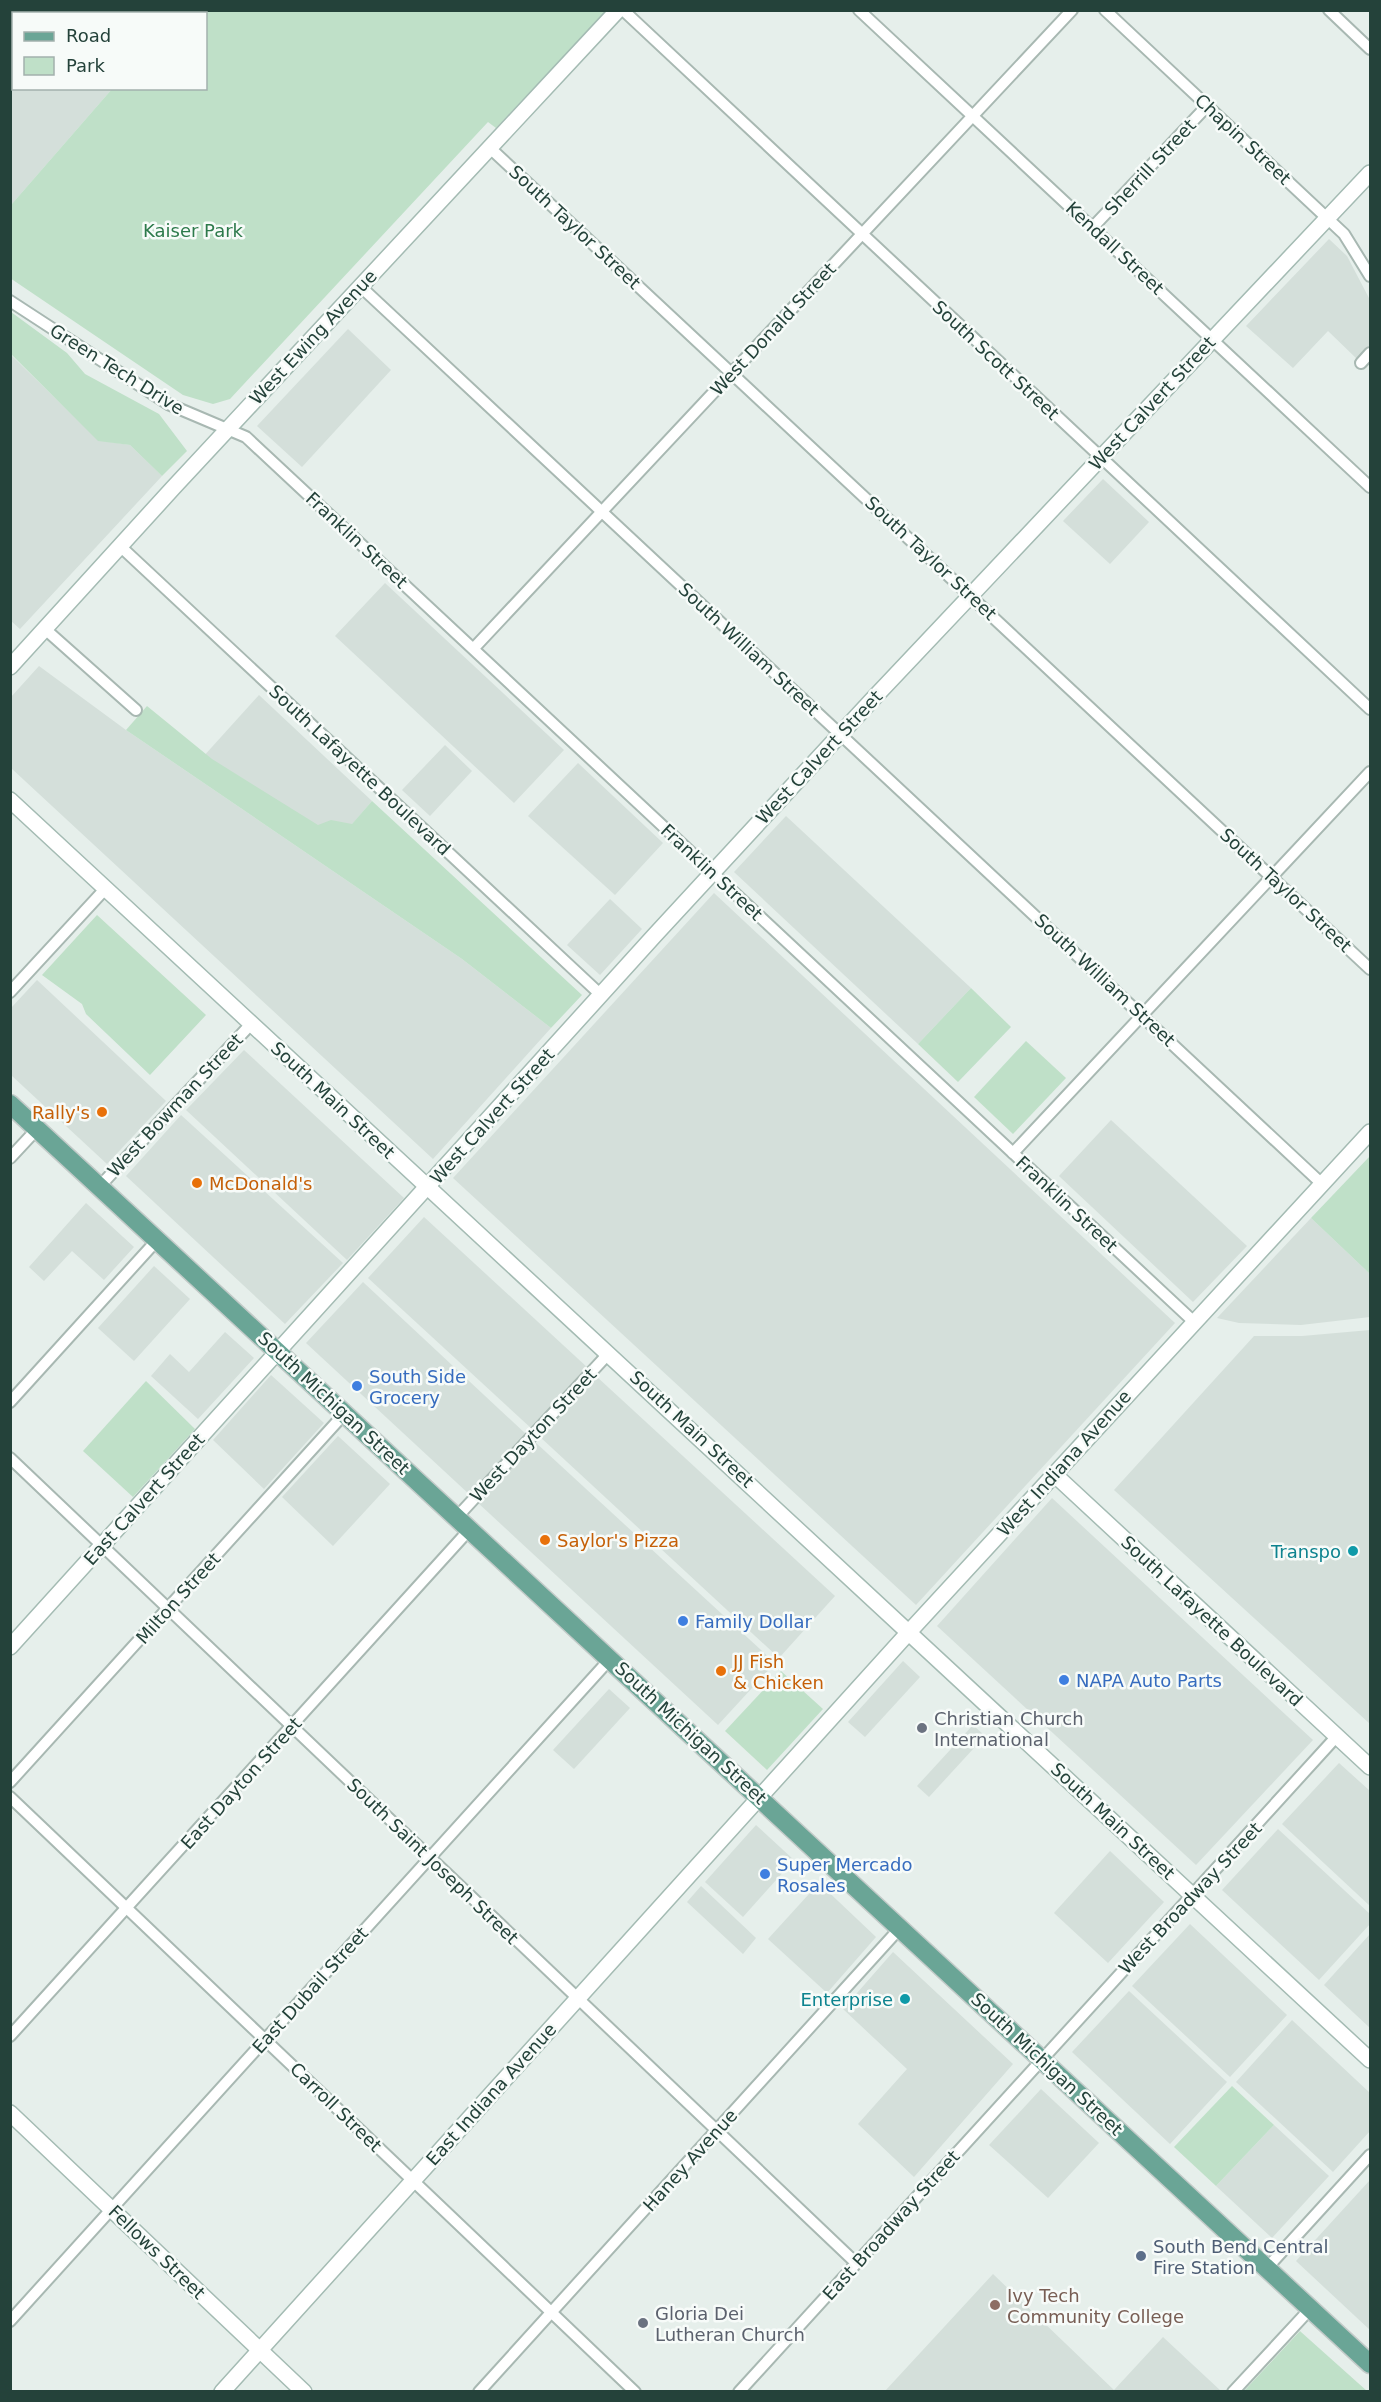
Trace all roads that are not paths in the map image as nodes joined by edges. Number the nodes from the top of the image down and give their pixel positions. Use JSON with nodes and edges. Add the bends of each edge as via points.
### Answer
{"nodes":[{"id":1,"x":618,"y":10,"type":"edge"},
{"id":2,"x":623,"y":10,"type":"edge"},
{"id":3,"x":859,"y":10,"type":"edge"},
{"id":4,"x":1072,"y":10,"type":"edge"},
{"id":5,"x":1105,"y":10,"type":"edge"},
{"id":6,"x":1329,"y":10,"type":"edge"},
{"id":7,"x":1371,"y":49,"type":"edge"},
{"id":8,"x":1207,"y":106,"type":"junction"},
{"id":9,"x":972,"y":116,"type":"junction"},
{"id":10,"x":490,"y":148,"type":"junction"},
{"id":11,"x":1371,"y":173,"type":"edge"},
{"id":12,"x":1328,"y":219,"type":"junction"},
{"id":13,"x":1093,"y":227,"type":"junction"},
{"id":14,"x":861,"y":234,"type":"junction"},
{"id":15,"x":1371,"y":276,"type":"edge"},
{"id":16,"x":360,"y":286,"type":"junction"},
{"id":17,"x":10,"y":301,"type":"edge"},
{"id":18,"x":1212,"y":340,"type":"junction"},
{"id":19,"x":1371,"y":353,"type":"edge"},
{"id":20,"x":1361,"y":363,"type":"dead end"},
{"id":21,"x":732,"y":373,"type":"junction"},
{"id":22,"x":228,"y":429,"type":"junction"},
{"id":23,"x":1101,"y":458,"type":"junction"},
{"id":24,"x":1371,"y":487,"type":"edge"},
{"id":25,"x":603,"y":511,"type":"junction"},
{"id":26,"x":120,"y":546,"type":"junction"},
{"id":27,"x":971,"y":596,"type":"junction"},
{"id":28,"x":45,"y":629,"type":"junction"},
{"id":29,"x":474,"y":648,"type":"junction"},
{"id":30,"x":10,"y":667,"type":"edge"},
{"id":31,"x":1371,"y":709,"type":"edge"},
{"id":32,"x":136,"y":710,"type":"dead end"},
{"id":33,"x":841,"y":734,"type":"junction"},
{"id":34,"x":1371,"y":772,"type":"edge"},
{"id":35,"x":10,"y":800,"type":"edge"},
{"id":36,"x":713,"y":872,"type":"junction"},
{"id":37,"x":1272,"y":877,"type":"junction"},
{"id":38,"x":106,"y":888,"type":"junction"},
{"id":39,"x":1371,"y":969,"type":"edge"},
{"id":40,"x":10,"y":992,"type":"edge"},
{"id":41,"x":601,"y":994,"type":"junction"},
{"id":42,"x":1143,"y":1017,"type":"junction"},
{"id":43,"x":251,"y":1024,"type":"junction"},
{"id":44,"x":10,"y":1104,"type":"edge"},
{"id":45,"x":37,"y":1129,"type":"junction"},
{"id":46,"x":1371,"y":1132,"type":"edge"},
{"id":47,"x":1013,"y":1153,"type":"junction"},
{"id":48,"x":10,"y":1158,"type":"edge"},
{"id":49,"x":1322,"y":1184,"type":"junction"},
{"id":50,"x":100,"y":1186,"type":"junction"},
{"id":51,"x":428,"y":1188,"type":"junction"},
{"id":52,"x":158,"y":1239,"type":"junction"},
{"id":53,"x":1193,"y":1321,"type":"junction"},
{"id":54,"x":279,"y":1352,"type":"junction"},
{"id":55,"x":609,"y":1353,"type":"junction"},
{"id":56,"x":10,"y":1402,"type":"edge"},
{"id":57,"x":345,"y":1413,"type":"junction"},
{"id":58,"x":10,"y":1458,"type":"edge"},
{"id":59,"x":1054,"y":1474,"type":"junction"},
{"id":60,"x":464,"y":1523,"type":"junction"},
{"id":61,"x":102,"y":1546,"type":"junction"},
{"id":62,"x":169,"y":1609,"type":"junction"},
{"id":63,"x":909,"y":1632,"type":"junction"},
{"id":64,"x":10,"y":1647,"type":"edge"},
{"id":65,"x":610,"y":1659,"type":"junction"},
{"id":66,"x":292,"y":1726,"type":"junction"},
{"id":67,"x":1337,"y":1736,"type":"junction"},
{"id":68,"x":1371,"y":1767,"type":"edge"},
{"id":69,"x":10,"y":1782,"type":"edge"},
{"id":70,"x":10,"y":1797,"type":"edge"},
{"id":71,"x":760,"y":1797,"type":"junction"},
{"id":72,"x":430,"y":1858,"type":"junction"},
{"id":73,"x":1192,"y":1895,"type":"junction"},
{"id":74,"x":127,"y":1908,"type":"junction"},
{"id":75,"x":900,"y":1928,"type":"junction"},
{"id":76,"x":578,"y":1999,"type":"junction"},
{"id":77,"x":10,"y":2036,"type":"edge"},
{"id":78,"x":266,"y":2040,"type":"junction"},
{"id":79,"x":1042,"y":2059,"type":"junction"},
{"id":80,"x":1371,"y":2060,"type":"edge"},
{"id":81,"x":10,"y":2113,"type":"edge"},
{"id":82,"x":716,"y":2130,"type":"junction"},
{"id":83,"x":1371,"y":2155,"type":"edge"},
{"id":84,"x":413,"y":2180,"type":"junction"},
{"id":85,"x":112,"y":2209,"type":"junction"},
{"id":86,"x":856,"y":2263,"type":"junction"},
{"id":87,"x":1267,"y":2268,"type":"junction"},
{"id":88,"x":1311,"y":2308,"type":"junction"},
{"id":89,"x":551,"y":2312,"type":"junction"},
{"id":90,"x":10,"y":2321,"type":"edge"},
{"id":91,"x":260,"y":2350,"type":"junction"},
{"id":92,"x":1371,"y":2364,"type":"edge"},
{"id":93,"x":222,"y":2391,"type":"edge"},
{"id":94,"x":304,"y":2391,"type":"edge"},
{"id":95,"x":479,"y":2391,"type":"edge"},
{"id":96,"x":635,"y":2391,"type":"edge"},
{"id":97,"x":739,"y":2391,"type":"edge"},
{"id":98,"x":1233,"y":2391,"type":"edge"}],
"edges":[{"from":1,"to":10,"type":"street","name":"West Ewing Avenue"},
{"from":2,"to":14,"type":"street","name":"South Scott Street"},
{"from":3,"to":9,"type":"street","name":"Kendall Street"},
{"from":4,"to":9,"type":"street","name":"West Donald Street"},
{"from":5,"to":8,"type":"street","name":"Chapin Street"},
{"from":6,"to":7,"type":"street"},
{"from":8,"to":12,"type":"street","name":"Chapin Street"},
{"from":8,"to":13,"type":"street","name":"Sherrill Street"},
{"from":9,"to":13,"type":"street","name":"Kendall Street"},
{"from":9,"to":14,"type":"street","name":"West Donald Street"},
{"from":10,"to":16,"type":"street","name":"West Ewing Avenue"},
{"from":10,"to":21,"type":"street","name":"South Taylor Street"},
{"from":11,"to":12,"type":"street","name":"West Calvert Street"},
{"from":12,"to":15,"type":"street","name":"Chapin Street","via":[[1353,246]]},
{"from":12,"to":18,"type":"street","name":"West Calvert Street"},
{"from":13,"to":18,"type":"street","name":"Kendall Street"},
{"from":14,"to":21,"type":"street","name":"West Donald Street"},
{"from":14,"to":23,"type":"street","name":"South Scott Street"},
{"from":16,"to":22,"type":"street","name":"West Ewing Avenue"},
{"from":16,"to":25,"type":"street","name":"South William Street"},
{"from":17,"to":22,"type":"street","name":"Green Tech Drive","via":[[168,404]]},
{"from":18,"to":23,"type":"street","name":"West Calvert Street"},
{"from":18,"to":24,"type":"street","name":"Kendall Street"},
{"from":19,"to":20,"type":"street"},
{"from":21,"to":25,"type":"street","name":"West Donald Street"},
{"from":21,"to":27,"type":"street","name":"South Taylor Street"},
{"from":22,"to":26,"type":"street","name":"West Ewing Avenue"},
{"from":22,"to":29,"type":"street","name":"Franklin Street","via":[[239,431],[256,445]]},
{"from":23,"to":27,"type":"street","name":"West Calvert Street"},
{"from":23,"to":31,"type":"street","name":"South Scott Street"},
{"from":25,"to":29,"type":"street","name":"West Donald Street"},
{"from":25,"to":33,"type":"street","name":"South William Street"},
{"from":26,"to":28,"type":"street","name":"West Ewing Avenue"},
{"from":26,"to":41,"type":"street","name":"South Lafayette Boulevard"},
{"from":27,"to":33,"type":"street","name":"West Calvert Street"},
{"from":27,"to":37,"type":"street","name":"South Taylor Street"},
{"from":28,"to":30,"type":"street","name":"West Ewing Avenue"},
{"from":28,"to":32,"type":"street"},
{"from":29,"to":36,"type":"street","name":"Franklin Street"},
{"from":33,"to":36,"type":"street","name":"West Calvert Street"},
{"from":33,"to":42,"type":"street","name":"South William Street"},
{"from":34,"to":37,"type":"street"},
{"from":35,"to":38,"type":"street","name":"South Main Street"},
{"from":36,"to":41,"type":"street","name":"West Calvert Street"},
{"from":36,"to":47,"type":"street","name":"Franklin Street"},
{"from":37,"to":39,"type":"street","name":"South Taylor Street"},
{"from":37,"to":42,"type":"street"},
{"from":38,"to":40,"type":"street"},
{"from":38,"to":43,"type":"street","name":"South Main Street"},
{"from":41,"to":51,"type":"street","name":"West Calvert Street"},
{"from":42,"to":47,"type":"street"},
{"from":42,"to":49,"type":"street","name":"South William Street"},
{"from":43,"to":50,"type":"street","name":"West Bowman Street"},
{"from":43,"to":51,"type":"street","name":"South Main Street"},
{"from":44,"to":45,"type":"main road","name":"South Michigan Street"},
{"from":45,"to":48,"type":"street"},
{"from":45,"to":50,"type":"main road","name":"South Michigan Street"},
{"from":46,"to":49,"type":"street","name":"West Indiana Avenue"},
{"from":47,"to":53,"type":"street","name":"Franklin Street"},
{"from":49,"to":53,"type":"street","name":"West Indiana Avenue"},
{"from":50,"to":52,"type":"main road","name":"South Michigan Street"},
{"from":51,"to":54,"type":"street","name":"West Calvert Street"},
{"from":51,"to":55,"type":"street","name":"South Main Street"},
{"from":52,"to":54,"type":"main road","name":"South Michigan Street"},
{"from":52,"to":56,"type":"street"},
{"from":53,"to":59,"type":"street","name":"West Indiana Avenue"},
{"from":54,"to":57,"type":"main road","name":"South Michigan Street"},
{"from":54,"to":61,"type":"street","name":"East Calvert Street"},
{"from":55,"to":60,"type":"street","name":"West Dayton Street"},
{"from":55,"to":63,"type":"street","name":"South Main Street"},
{"from":57,"to":60,"type":"main road","name":"South Michigan Street"},
{"from":57,"to":62,"type":"street","name":"Milton Street"},
{"from":58,"to":61,"type":"street","name":"South Saint Joseph Street"},
{"from":59,"to":63,"type":"street","name":"West Indiana Avenue"},
{"from":59,"to":67,"type":"street","name":"South Lafayette Boulevard"},
{"from":60,"to":65,"type":"main road","name":"South Michigan Street"},
{"from":60,"to":66,"type":"street","name":"East Dayton Street"},
{"from":61,"to":62,"type":"street","name":"South Saint Joseph Street"},
{"from":61,"to":64,"type":"street","name":"East Calvert Street"},
{"from":62,"to":66,"type":"street","name":"South Saint Joseph Street"},
{"from":62,"to":69,"type":"street","name":"Milton Street"},
{"from":63,"to":71,"type":"street","name":"West Indiana Avenue"},
{"from":63,"to":73,"type":"street","name":"South Main Street"},
{"from":65,"to":71,"type":"main road","name":"South Michigan Street"},
{"from":65,"to":72,"type":"street","name":"East Dubail Street"},
{"from":66,"to":72,"type":"street","name":"South Saint Joseph Street"},
{"from":66,"to":74,"type":"street","name":"East Dayton Street"},
{"from":67,"to":68,"type":"street","name":"South Lafayette Boulevard"},
{"from":67,"to":73,"type":"street","name":"West Broadway Street"},
{"from":70,"to":74,"type":"street","name":"Carroll Street"},
{"from":71,"to":75,"type":"main road","name":"South Michigan Street"},
{"from":71,"to":76,"type":"street","name":"East Indiana Avenue"},
{"from":72,"to":76,"type":"street","name":"South Saint Joseph Street"},
{"from":72,"to":78,"type":"street","name":"East Dubail Street"},
{"from":73,"to":79,"type":"street","name":"West Broadway Street"},
{"from":73,"to":80,"type":"street","name":"South Main Street"},
{"from":74,"to":77,"type":"street","name":"East Dayton Street"},
{"from":74,"to":78,"type":"street","name":"Carroll Street"},
{"from":75,"to":79,"type":"main road","name":"South Michigan Street"},
{"from":75,"to":82,"type":"street","name":"Haney Avenue"},
{"from":76,"to":82,"type":"street","name":"South Saint Joseph Street"},
{"from":76,"to":84,"type":"street","name":"East Indiana Avenue"},
{"from":78,"to":84,"type":"street","name":"Carroll Street"},
{"from":78,"to":85,"type":"street","name":"East Dubail Street"},
{"from":79,"to":86,"type":"street","name":"East Broadway Street"},
{"from":79,"to":87,"type":"main road","name":"South Michigan Street"},
{"from":81,"to":85,"type":"street","name":"Fellows Street"},
{"from":82,"to":86,"type":"street","name":"South Saint Joseph Street"},
{"from":82,"to":89,"type":"street","name":"Haney Avenue"},
{"from":83,"to":87,"type":"street"},
{"from":84,"to":89,"type":"street","name":"Carroll Street"},
{"from":84,"to":91,"type":"street","name":"East Indiana Avenue"},
{"from":85,"to":90,"type":"street","name":"East Dubail Street"},
{"from":85,"to":91,"type":"street","name":"Fellows Street"},
{"from":86,"to":97,"type":"street","name":"East Broadway Street"},
{"from":87,"to":88,"type":"main road","name":"South Michigan Street"},
{"from":88,"to":92,"type":"main road","name":"South Michigan Street"},
{"from":88,"to":98,"type":"street"},
{"from":89,"to":95,"type":"street","name":"Haney Avenue"},
{"from":89,"to":96,"type":"street","name":"Carroll Street"},
{"from":91,"to":93,"type":"street","name":"East Indiana Avenue"},
{"from":91,"to":94,"type":"street","name":"Fellows Street"}]}
